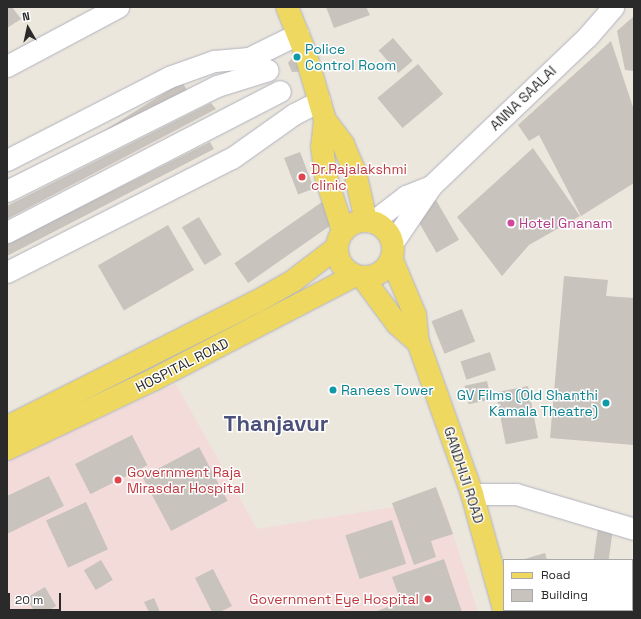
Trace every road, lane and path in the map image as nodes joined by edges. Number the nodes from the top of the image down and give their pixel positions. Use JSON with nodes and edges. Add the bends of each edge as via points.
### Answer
{"nodes":[{"id":1,"x":118,"y":7,"type":"edge"},
{"id":2,"x":287,"y":7,"type":"edge"},
{"id":3,"x":613,"y":7,"type":"edge"},
{"id":4,"x":298,"y":34,"type":"junction"},
{"id":5,"x":272,"y":46,"type":"junction"},
{"id":6,"x":7,"y":66,"type":"edge"},
{"id":7,"x":268,"y":70,"type":"junction"},
{"id":8,"x":280,"y":91,"type":"junction"},
{"id":9,"x":316,"y":110,"type":"junction"},
{"id":10,"x":7,"y":160,"type":"edge"},
{"id":11,"x":431,"y":186,"type":"junction"},
{"id":12,"x":7,"y":191,"type":"edge"},
{"id":13,"x":369,"y":221,"type":"junction"},
{"id":14,"x":7,"y":232,"type":"edge"},
{"id":15,"x":339,"y":240,"type":"junction"},
{"id":16,"x":392,"y":251,"type":"junction"},
{"id":17,"x":7,"y":272,"type":"edge"},
{"id":18,"x":359,"y":277,"type":"junction"},
{"id":19,"x":418,"y":342,"type":"junction"},
{"id":20,"x":7,"y":427,"type":"edge"},
{"id":21,"x":7,"y":449,"type":"edge"},
{"id":22,"x":472,"y":494,"type":"junction"},
{"id":23,"x":634,"y":528,"type":"edge"},
{"id":24,"x":503,"y":606,"type":"edge"}],
"edges":[{"from":1,"to":6,"type":"street"},
{"from":2,"to":4,"type":"main road"},
{"from":3,"to":11,"type":"street","name":"ANNA SAALAI","via":[[587,37]]},
{"from":4,"to":5,"type":"street"},
{"from":4,"to":9,"type":"main road"},
{"from":5,"to":7,"type":"street"},
{"from":5,"to":10,"type":"street","via":[[249,58],[214,61],[169,77]]},
{"from":7,"to":8,"type":"street","via":[[268,77]]},
{"from":7,"to":12,"type":"street","via":[[217,86]]},
{"from":8,"to":9,"type":"street","via":[[291,102]]},
{"from":8,"to":14,"type":"street"},
{"from":9,"to":13,"type":"main road","via":[[343,144],[355,172]]},
{"from":9,"to":15,"type":"main road"},
{"from":9,"to":17,"type":"street","via":[[232,158]]},
{"from":11,"to":13,"type":"street","name":"ANNA SAALAI","via":[[406,196]]},
{"from":11,"to":16,"type":"street","name":"ANNA SAALAI"},
{"from":13,"to":15,"type":"main road","via":[[349,225]]},
{"from":13,"to":16,"type":"main road","via":[[385,229]]},
{"from":15,"to":18,"type":"main road","via":[[340,265]]},
{"from":15,"to":20,"type":"main road","name":"HOSPITAL ROAD","via":[[293,281],[256,302]]},
{"from":16,"to":18,"type":"main road","via":[[380,274]]},
{"from":16,"to":19,"type":"main road","name":"GANDHIJI ROAD","via":[[415,315]]},
{"from":18,"to":19,"type":"main road","via":[[396,324]]},
{"from":18,"to":21,"type":"main road","name":"HOSPITAL ROAD","via":[[155,379]]},
{"from":19,"to":22,"type":"main road","name":"GANDHIJI ROAD"},
{"from":22,"to":23,"type":"street","via":[[516,494]]},
{"from":22,"to":24,"type":"main road","name":"GANDHIJI ROAD"}]}
